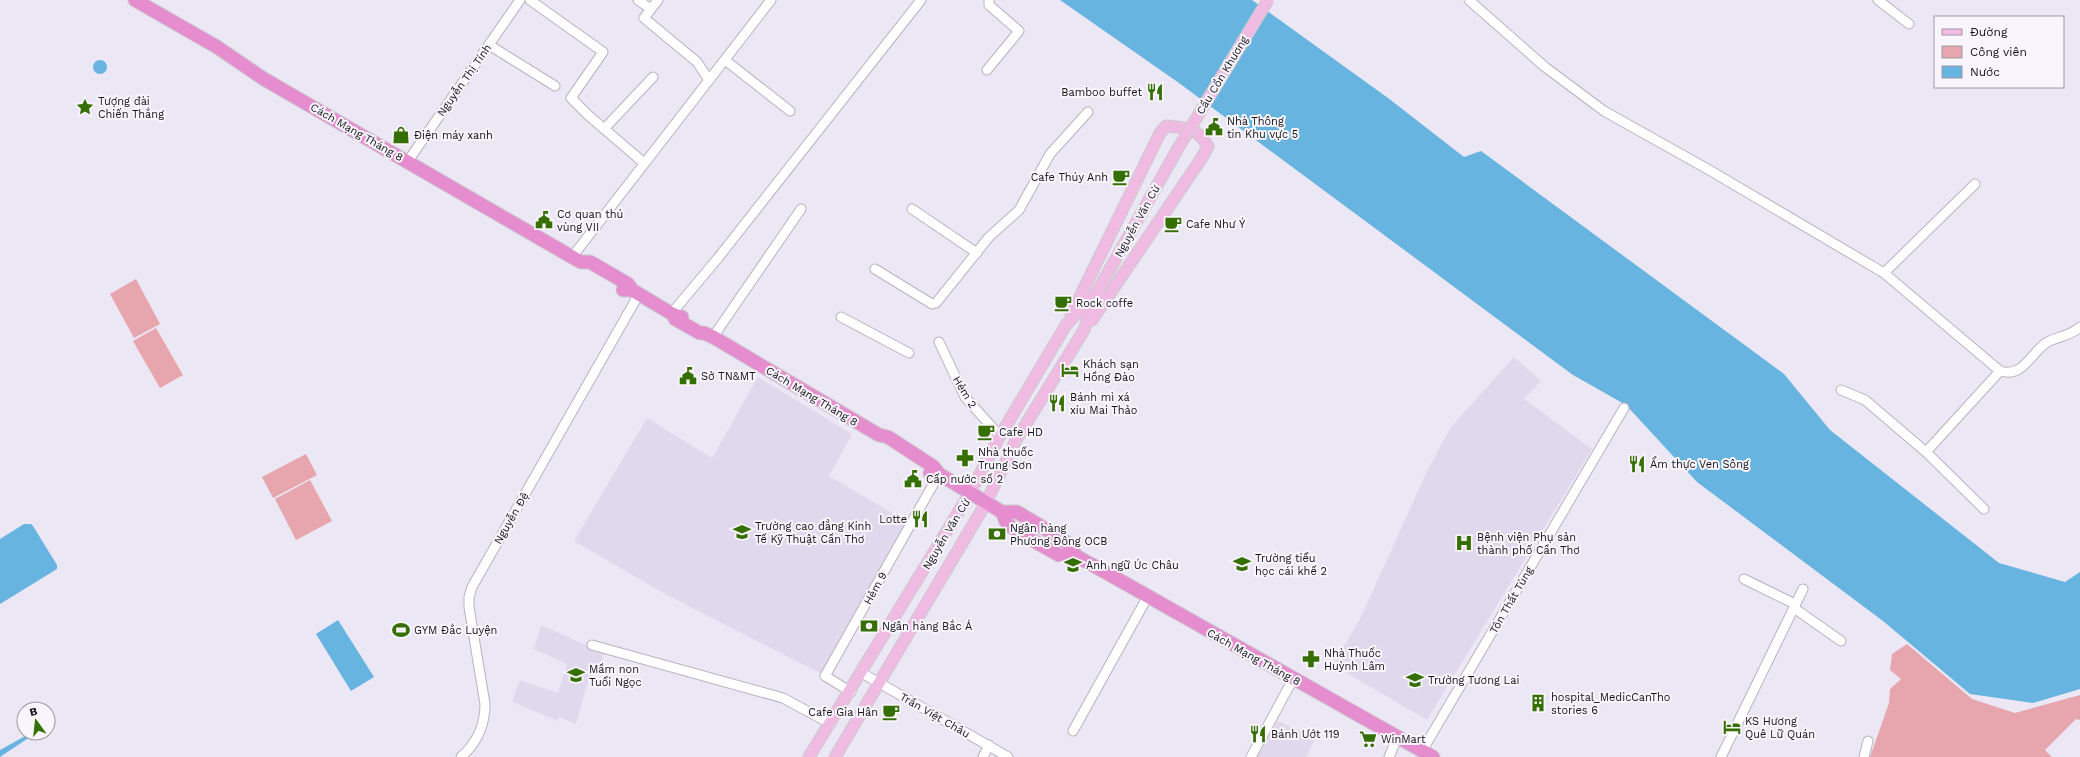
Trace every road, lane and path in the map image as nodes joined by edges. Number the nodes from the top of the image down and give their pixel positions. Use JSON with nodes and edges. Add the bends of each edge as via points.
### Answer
{"nodes":[{"id":1,"x":135,"y":0,"type":"edge"},
{"id":2,"x":520,"y":0,"type":"edge"},
{"id":3,"x":530,"y":0,"type":"edge"},
{"id":4,"x":638,"y":0,"type":"edge"},
{"id":5,"x":658,"y":0,"type":"edge"},
{"id":6,"x":771,"y":0,"type":"edge"},
{"id":7,"x":921,"y":0,"type":"edge"},
{"id":8,"x":989,"y":0,"type":"edge"},
{"id":9,"x":1268,"y":0,"type":"edge"},
{"id":10,"x":1469,"y":0,"type":"edge"},
{"id":11,"x":1878,"y":0,"type":"edge"},
{"id":12,"x":651,"y":9,"type":"junction"},
{"id":13,"x":1909,"y":24,"type":"dead end"},
{"id":14,"x":489,"y":45,"type":"junction"},
{"id":15,"x":725,"y":60,"type":"junction"},
{"id":16,"x":988,"y":70,"type":"dead end"},
{"id":17,"x":653,"y":77,"type":"dead end"},
{"id":18,"x":709,"y":80,"type":"junction"},
{"id":19,"x":555,"y":86,"type":"dead end"},
{"id":20,"x":790,"y":111,"type":"dead end"},
{"id":21,"x":1088,"y":112,"type":"dead end"},
{"id":22,"x":604,"y":129,"type":"junction"},
{"id":23,"x":1177,"y":150,"type":"joint"},
{"id":24,"x":408,"y":161,"type":"junction"},
{"id":25,"x":644,"y":163,"type":"junction"},
{"id":26,"x":1975,"y":184,"type":"dead end"},
{"id":27,"x":801,"y":209,"type":"dead end"},
{"id":28,"x":912,"y":209,"type":"dead end"},
{"id":29,"x":977,"y":253,"type":"junction"},
{"id":30,"x":577,"y":259,"type":"junction"},
{"id":31,"x":875,"y":269,"type":"dead end"},
{"id":32,"x":1884,"y":273,"type":"junction"},
{"id":33,"x":636,"y":292,"type":"junction"},
{"id":34,"x":1097,"y":292,"type":"junction"},
{"id":35,"x":673,"y":314,"type":"junction"},
{"id":36,"x":841,"y":317,"type":"dead end"},
{"id":37,"x":1066,"y":325,"type":"junction"},
{"id":38,"x":2080,"y":328,"type":"edge"},
{"id":39,"x":1084,"y":330,"type":"junction"},
{"id":40,"x":708,"y":335,"type":"junction"},
{"id":41,"x":939,"y":342,"type":"dead end"},
{"id":42,"x":909,"y":353,"type":"dead end"},
{"id":43,"x":2000,"y":371,"type":"junction"},
{"id":44,"x":1841,"y":390,"type":"dead end"},
{"id":45,"x":1624,"y":408,"type":"dead end"},
{"id":46,"x":1000,"y":436,"type":"junction"},
{"id":47,"x":1926,"y":452,"type":"junction"},
{"id":48,"x":939,"y":474,"type":"junction"},
{"id":49,"x":970,"y":494,"type":"junction"},
{"id":50,"x":986,"y":503,"type":"junction"},
{"id":51,"x":1984,"y":509,"type":"dead end"},
{"id":52,"x":1744,"y":579,"type":"dead end"},
{"id":53,"x":1803,"y":588,"type":"dead end"},
{"id":54,"x":1148,"y":596,"type":"junction"},
{"id":55,"x":1795,"y":606,"type":"junction"},
{"id":56,"x":1841,"y":641,"type":"dead end"},
{"id":57,"x":592,"y":645,"type":"dead end"},
{"id":58,"x":862,"y":673,"type":"junction"},
{"id":59,"x":1293,"y":679,"type":"junction"},
{"id":60,"x":879,"y":683,"type":"junction"},
{"id":61,"x":851,"y":692,"type":"junction"},
{"id":62,"x":831,"y":724,"type":"junction"},
{"id":63,"x":1073,"y":731,"type":"dead end"},
{"id":64,"x":1397,"y":738,"type":"junction"},
{"id":65,"x":1868,"y":741,"type":"dead end"},
{"id":66,"x":989,"y":745,"type":"junction"},
{"id":67,"x":1427,"y":754,"type":"edge"},
{"id":68,"x":461,"y":757,"type":"edge"},
{"id":69,"x":809,"y":757,"type":"edge"},
{"id":70,"x":835,"y":757,"type":"edge"},
{"id":71,"x":983,"y":757,"type":"edge"},
{"id":72,"x":1008,"y":757,"type":"edge"},
{"id":73,"x":1251,"y":757,"type":"edge"},
{"id":74,"x":1388,"y":757,"type":"edge"},
{"id":75,"x":1721,"y":757,"type":"edge"},
{"id":76,"x":1864,"y":757,"type":"edge"}],
"edges":[{"from":1,"to":24,"type":"highway","name":"Cách Mạng Tháng 8"},
{"from":2,"to":14,"type":"street","name":"Nguyễn Thị Tính"},
{"from":3,"to":22,"type":"street","via":[[603,52],[571,98]]},
{"from":4,"to":12,"type":"street"},
{"from":5,"to":12,"type":"street"},
{"from":6,"to":15,"type":"street"},
{"from":7,"to":35,"type":"street"},
{"from":8,"to":16,"type":"street","via":[[989,5],[1019,31]]},
{"from":9,"to":23,"type":"main road","name":"Cầu Cồn Khương","bridge":true},
{"from":10,"to":32,"type":"street","via":[[1544,66],[1604,110]]},
{"from":11,"to":13,"type":"street"},
{"from":12,"to":18,"type":"street","via":[[644,18],[697,62]]},
{"from":14,"to":19,"type":"street"},
{"from":14,"to":24,"type":"street","name":"Nguyễn Thị Tính"},
{"from":15,"to":18,"type":"street"},
{"from":15,"to":20,"type":"street"},
{"from":17,"to":22,"type":"street"},
{"from":18,"to":25,"type":"street"},
{"from":21,"to":29,"type":"street","via":[[1050,154],[1019,210],[995,231]]},
{"from":22,"to":25,"type":"street"},
{"from":23,"to":34,"type":"main road","name":"Nguyễn Văn Cừ"},
{"from":24,"to":30,"type":"highway","name":"Cách Mạng Tháng 8"},
{"from":25,"to":30,"type":"street"},
{"from":26,"to":32,"type":"street"},
{"from":27,"to":40,"type":"street"},
{"from":28,"to":29,"type":"street"},
{"from":29,"to":31,"type":"street","via":[[940,300],[932,304]]},
{"from":30,"to":33,"type":"highway","name":"Cách Mạng Tháng 8","via":[[586,269],[624,291]]},
{"from":32,"to":43,"type":"street"},
{"from":33,"to":35,"type":"highway","name":"Cách Mạng Tháng 8"},
{"from":33,"to":68,"type":"street","name":"Nguyễn Đệ","via":[[472,587],[469,607],[485,717],[475,740]]},
{"from":34,"to":37,"type":"main road","name":"Nguyễn Văn Cừ"},
{"from":34,"to":39,"type":"main road","name":"Nguyễn Văn Cừ"},
{"from":35,"to":40,"type":"highway","name":"Cách Mạng Tháng 8","via":[[675,319]]},
{"from":36,"to":42,"type":"street"},
{"from":37,"to":39,"type":"main road","via":[[1160,133],[1166,126],[1185,127],[1200,134],[1208,146],[1204,156]]},
{"from":37,"to":46,"type":"main road","name":"Nguyễn Văn Cừ"},
{"from":38,"to":43,"type":"street","via":[[2070,335],[2046,343],[2014,373]]},
{"from":39,"to":50,"type":"main road","name":"Nguyễn Văn Cừ","via":[[1016,440]]},
{"from":40,"to":48,"type":"highway","name":"Cách Mạng Tháng 8","via":[[879,435],[883,444],[930,473]]},
{"from":41,"to":46,"type":"street","name":"Hẻm 2","via":[[965,397]]},
{"from":43,"to":47,"type":"street"},
{"from":44,"to":47,"type":"street","via":[[1865,400]]},
{"from":45,"to":67,"type":"street","name":"Tôn Thất Tùng"},
{"from":46,"to":49,"type":"main road","name":"Nguyễn Văn Cừ"},
{"from":47,"to":51,"type":"street"},
{"from":48,"to":49,"type":"highway","name":"Cách Mạng Tháng 8"},
{"from":48,"to":61,"type":"street","name":"Hẻm 9","via":[[825,676]]},
{"from":49,"to":50,"type":"highway","name":"Cách Mạng Tháng 8"},
{"from":49,"to":58,"type":"main road","name":"Nguyễn Văn Cừ"},
{"from":50,"to":54,"type":"highway","name":"Cách Mạng Tháng 8","via":[[1002,512],[1007,524],[1025,536],[1059,555],[1076,556]]},
{"from":50,"to":60,"type":"main road","name":"Nguyễn Văn Cừ"},
{"from":52,"to":55,"type":"street"},
{"from":53,"to":55,"type":"street"},
{"from":54,"to":59,"type":"highway","name":"Cách Mạng Tháng 8"},
{"from":54,"to":63,"type":"street"},
{"from":55,"to":56,"type":"street"},
{"from":55,"to":75,"type":"street"},
{"from":57,"to":62,"type":"street","via":[[783,698]]},
{"from":58,"to":60,"type":"street","name":"Trần Việt Châu"},
{"from":58,"to":61,"type":"main road","name":"Nguyễn Văn Cừ"},
{"from":59,"to":64,"type":"highway","name":"Cách Mạng Tháng 8"},
{"from":59,"to":73,"type":"street"},
{"from":60,"to":66,"type":"street","name":"Trần Việt Châu"},
{"from":60,"to":70,"type":"main road","name":"Nguyễn Văn Cừ"},
{"from":61,"to":62,"type":"main road","name":"Nguyễn Văn Cừ"},
{"from":62,"to":69,"type":"main road","name":"Nguyễn Văn Cừ"},
{"from":64,"to":67,"type":"highway","name":"Cách Mạng Tháng 8"},
{"from":64,"to":74,"type":"street"},
{"from":65,"to":76,"type":"street"},
{"from":66,"to":71,"type":"street"},
{"from":66,"to":72,"type":"street","name":"Trần Việt Châu"}]}
